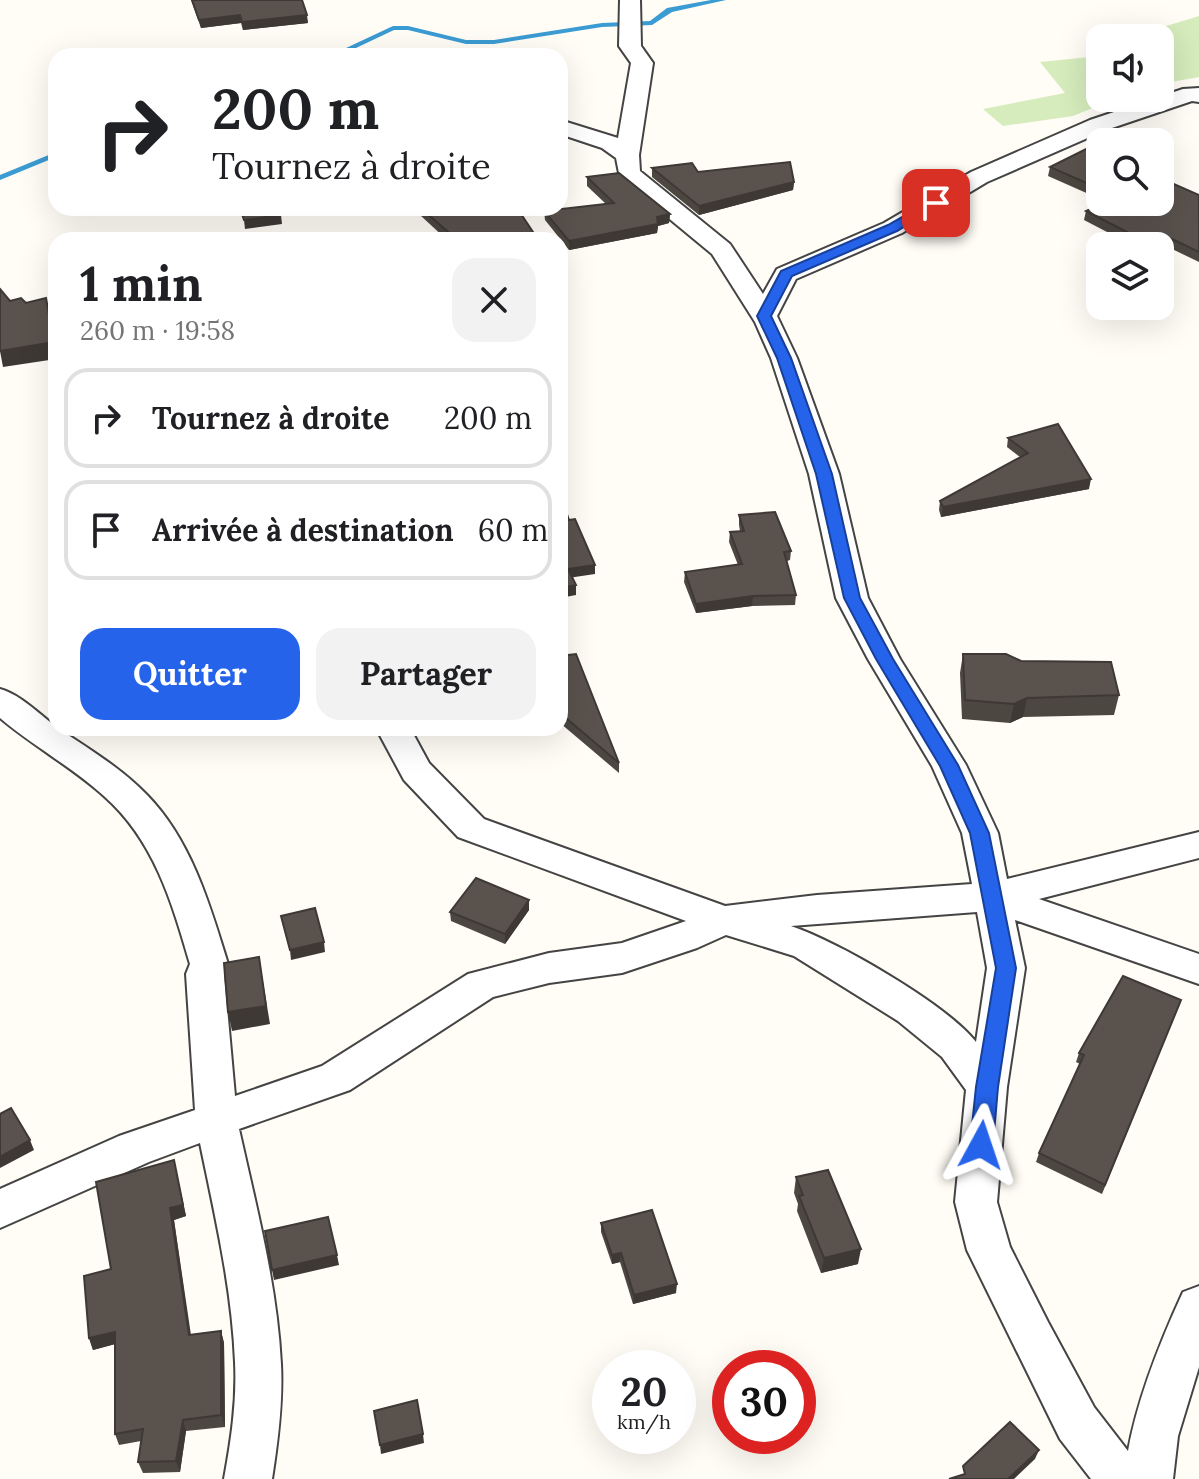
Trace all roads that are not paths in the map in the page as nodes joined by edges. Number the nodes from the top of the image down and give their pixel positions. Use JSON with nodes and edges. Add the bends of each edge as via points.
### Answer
{"nodes":[{"id":1,"x":630,"y":0,"type":"edge"},
{"id":2,"x":1199,"y":95,"type":"edge"},
{"id":3,"x":568,"y":130,"type":"edge"},
{"id":4,"x":627,"y":155,"type":"junction"},
{"id":5,"x":764,"y":316,"type":"junction"},
{"id":6,"x":0,"y":700,"type":"edge"},
{"id":7,"x":397,"y":736,"type":"edge"},
{"id":8,"x":1199,"y":845,"type":"edge"},
{"id":9,"x":992,"y":897,"type":"junction"},
{"id":10,"x":724,"y":920,"type":"junction"},
{"id":11,"x":1199,"y":969,"type":"edge"},
{"id":12,"x":987,"y":1087,"type":"junction"},
{"id":13,"x":216,"y":1120,"type":"junction"},
{"id":14,"x":0,"y":1209,"type":"edge"},
{"id":15,"x":1199,"y":1306,"type":"edge"},
{"id":16,"x":248,"y":1479,"type":"edge"},
{"id":17,"x":1120,"y":1479,"type":"edge"},
{"id":18,"x":1149,"y":1479,"type":"edge"}],
"edges":[{"from":1,"to":4,"type":"street","via":[[630,46],[642,63]]},
{"from":2,"to":5,"type":"street","via":[[1072,137],[979,177],[893,228],[786,274]]},
{"from":3,"to":4,"type":"street","via":[[610,143]]},
{"from":4,"to":5,"type":"street","via":[[628,173],[721,249]]},
{"from":5,"to":9,"type":"street","via":[[824,474],[852,598],[949,765],[980,833]]},
{"from":6,"to":13,"type":"street","via":[[30,728],[119,788],[153,828],[185,885],[209,964],[205,974]]},
{"from":7,"to":10,"type":"street","via":[[416,771],[471,828]]},
{"from":8,"to":9,"type":"street"},
{"from":9,"to":10,"type":"street"},
{"from":9,"to":11,"type":"street"},
{"from":9,"to":12,"type":"street","via":[[1006,968]]},
{"from":10,"to":12,"type":"street","via":[[807,946],[912,1010],[956,1046]]},
{"from":10,"to":13,"type":"street","via":[[622,958],[549,968],[482,985],[345,1074]]},
{"from":12,"to":17,"type":"street","via":[[976,1202],[989,1250],[1077,1423]]},
{"from":13,"to":14,"type":"street","via":[[134,1149]]},
{"from":13,"to":16,"type":"street","via":[[254,1312],[256,1430]]},
{"from":15,"to":18,"type":"street","via":[[1162,1413]]}]}
